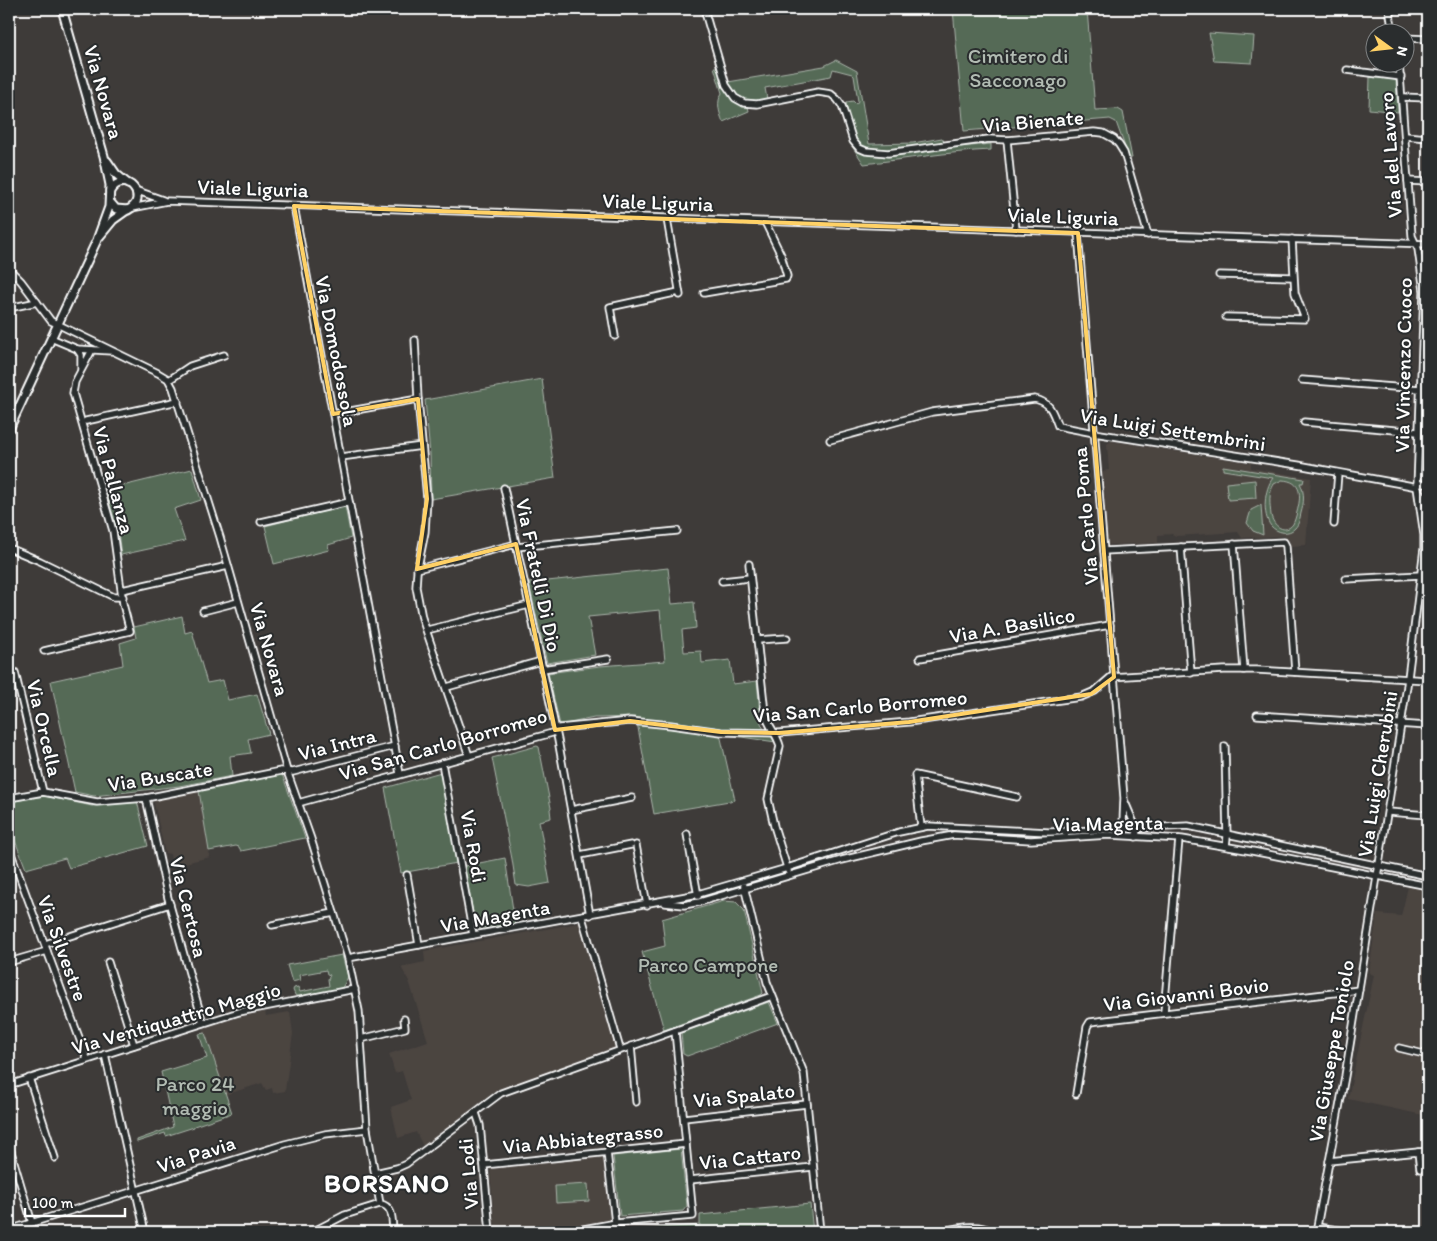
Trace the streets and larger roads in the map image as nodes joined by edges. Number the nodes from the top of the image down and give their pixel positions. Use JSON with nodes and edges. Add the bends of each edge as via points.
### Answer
{"nodes":[{"id":1,"x":62,"y":9,"type":"edge"},
{"id":2,"x":704,"y":9,"type":"edge"},
{"id":3,"x":1389,"y":9,"type":"edge"},
{"id":4,"x":1391,"y":22,"type":"edge"},
{"id":5,"x":1414,"y":38,"type":"edge"},
{"id":6,"x":1428,"y":38,"type":"edge"},
{"id":7,"x":1347,"y":70,"type":"dead end"},
{"id":8,"x":1400,"y":72,"type":"edge"},
{"id":9,"x":1401,"y":77,"type":"junction"},
{"id":10,"x":1402,"y":97,"type":"junction"},
{"id":11,"x":1428,"y":98,"type":"edge"},
{"id":12,"x":1405,"y":136,"type":"junction"},
{"id":13,"x":1428,"y":138,"type":"edge"},
{"id":14,"x":1007,"y":140,"type":"junction"},
{"id":15,"x":104,"y":156,"type":"junction"},
{"id":16,"x":1408,"y":181,"type":"junction"},
{"id":17,"x":1428,"y":182,"type":"edge"},
{"id":18,"x":128,"y":184,"type":"junction"},
{"id":19,"x":135,"y":190,"type":"junction"},
{"id":20,"x":110,"y":192,"type":"junction"},
{"id":21,"x":168,"y":201,"type":"junction"},
{"id":22,"x":110,"y":202,"type":"junction"},
{"id":23,"x":294,"y":206,"type":"junction"},
{"id":24,"x":130,"y":209,"type":"junction"},
{"id":25,"x":668,"y":219,"type":"junction"},
{"id":26,"x":765,"y":222,"type":"junction"},
{"id":27,"x":1016,"y":230,"type":"junction"},
{"id":28,"x":1078,"y":232,"type":"junction"},
{"id":29,"x":1148,"y":235,"type":"junction"},
{"id":30,"x":1292,"y":239,"type":"junction"},
{"id":31,"x":97,"y":240,"type":"junction"},
{"id":32,"x":1416,"y":244,"type":"junction"},
{"id":33,"x":1428,"y":244,"type":"edge"},
{"id":34,"x":9,"y":269,"type":"edge"},
{"id":35,"x":1218,"y":274,"type":"dead end"},
{"id":36,"x":1293,"y":277,"type":"junction"},
{"id":37,"x":704,"y":293,"type":"dead end"},
{"id":38,"x":37,"y":302,"type":"junction"},
{"id":39,"x":9,"y":308,"type":"edge"},
{"id":40,"x":1226,"y":317,"type":"dead end"},
{"id":41,"x":1426,"y":318,"type":"edge"},
{"id":42,"x":57,"y":324,"type":"junction"},
{"id":43,"x":614,"y":336,"type":"dead end"},
{"id":44,"x":51,"y":338,"type":"junction"},
{"id":45,"x":88,"y":339,"type":"junction"},
{"id":46,"x":415,"y":340,"type":"dead end"},
{"id":47,"x":77,"y":349,"type":"junction"},
{"id":48,"x":89,"y":350,"type":"junction"},
{"id":49,"x":113,"y":352,"type":"junction"},
{"id":50,"x":224,"y":354,"type":"dead end"},
{"id":51,"x":80,"y":373,"type":"junction"},
{"id":52,"x":169,"y":380,"type":"junction"},
{"id":53,"x":1302,"y":380,"type":"dead end"},
{"id":54,"x":1420,"y":389,"type":"junction"},
{"id":55,"x":418,"y":398,"type":"junction"},
{"id":56,"x":178,"y":401,"type":"junction"},
{"id":57,"x":333,"y":414,"type":"junction"},
{"id":58,"x":86,"y":421,"type":"dead end"},
{"id":59,"x":1304,"y":422,"type":"dead end"},
{"id":60,"x":9,"y":429,"type":"edge"},
{"id":61,"x":1418,"y":432,"type":"junction"},
{"id":62,"x":1094,"y":433,"type":"junction"},
{"id":63,"x":830,"y":440,"type":"dead end"},
{"id":64,"x":422,"y":446,"type":"junction"},
{"id":65,"x":341,"y":457,"type":"junction"},
{"id":66,"x":1338,"y":473,"type":"junction"},
{"id":67,"x":1428,"y":484,"type":"edge"},
{"id":68,"x":1417,"y":486,"type":"junction"},
{"id":69,"x":504,"y":488,"type":"dead end"},
{"id":70,"x":349,"y":502,"type":"junction"},
{"id":71,"x":1428,"y":507,"type":"edge"},
{"id":72,"x":261,"y":522,"type":"dead end"},
{"id":73,"x":1334,"y":524,"type":"dead end"},
{"id":74,"x":1428,"y":528,"type":"edge"},
{"id":75,"x":678,"y":531,"type":"dead end"},
{"id":76,"x":1424,"y":535,"type":"junction"},
{"id":77,"x":1234,"y":544,"type":"junction"},
{"id":78,"x":516,"y":546,"type":"junction"},
{"id":79,"x":1181,"y":546,"type":"junction"},
{"id":80,"x":9,"y":548,"type":"edge"},
{"id":81,"x":1104,"y":551,"type":"junction"},
{"id":82,"x":749,"y":564,"type":"dead end"},
{"id":83,"x":228,"y":566,"type":"junction"},
{"id":84,"x":417,"y":569,"type":"junction"},
{"id":85,"x":1421,"y":575,"type":"junction"},
{"id":86,"x":750,"y":578,"type":"junction"},
{"id":87,"x":1346,"y":579,"type":"dead end"},
{"id":88,"x":722,"y":581,"type":"dead end"},
{"id":89,"x":122,"y":590,"type":"junction"},
{"id":90,"x":122,"y":598,"type":"junction"},
{"id":91,"x":238,"y":602,"type":"junction"},
{"id":92,"x":529,"y":605,"type":"junction"},
{"id":93,"x":202,"y":611,"type":"dead end"},
{"id":94,"x":1110,"y":625,"type":"junction"},
{"id":95,"x":427,"y":630,"type":"junction"},
{"id":96,"x":787,"y":638,"type":"dead end"},
{"id":97,"x":757,"y":640,"type":"junction"},
{"id":98,"x":44,"y":651,"type":"dead end"},
{"id":99,"x":920,"y":658,"type":"dead end"},
{"id":100,"x":608,"y":659,"type":"dead end"},
{"id":101,"x":541,"y":661,"type":"junction"},
{"id":102,"x":542,"y":669,"type":"junction"},
{"id":103,"x":1244,"y":670,"type":"junction"},
{"id":104,"x":15,"y":672,"type":"dead end"},
{"id":105,"x":1295,"y":672,"type":"junction"},
{"id":106,"x":1191,"y":673,"type":"junction"},
{"id":107,"x":1114,"y":677,"type":"junction"},
{"id":108,"x":1408,"y":678,"type":"junction"},
{"id":109,"x":1428,"y":680,"type":"edge"},
{"id":110,"x":447,"y":687,"type":"junction"},
{"id":111,"x":1258,"y":714,"type":"dead end"},
{"id":112,"x":1401,"y":725,"type":"junction"},
{"id":113,"x":1428,"y":726,"type":"edge"},
{"id":114,"x":555,"y":730,"type":"junction"},
{"id":115,"x":773,"y":732,"type":"junction"},
{"id":116,"x":394,"y":746,"type":"junction"},
{"id":117,"x":1225,"y":746,"type":"dead end"},
{"id":118,"x":469,"y":756,"type":"junction"},
{"id":119,"x":442,"y":763,"type":"junction"},
{"id":120,"x":287,"y":771,"type":"junction"},
{"id":121,"x":400,"y":774,"type":"junction"},
{"id":122,"x":43,"y":792,"type":"junction"},
{"id":123,"x":1017,"y":796,"type":"dead end"},
{"id":124,"x":9,"y":798,"type":"edge"},
{"id":125,"x":146,"y":798,"type":"junction"},
{"id":126,"x":632,"y":798,"type":"dead end"},
{"id":127,"x":1124,"y":798,"type":"junction"},
{"id":128,"x":298,"y":803,"type":"junction"},
{"id":129,"x":571,"y":810,"type":"junction"},
{"id":130,"x":1388,"y":812,"type":"junction"},
{"id":131,"x":1428,"y":815,"type":"edge"},
{"id":132,"x":957,"y":826,"type":"junction"},
{"id":133,"x":921,"y":827,"type":"junction"},
{"id":134,"x":1124,"y":828,"type":"junction"},
{"id":135,"x":1136,"y":828,"type":"junction"},
{"id":136,"x":687,"y":834,"type":"dead end"},
{"id":137,"x":1227,"y":834,"type":"junction"},
{"id":138,"x":957,"y":835,"type":"junction"},
{"id":139,"x":1126,"y":836,"type":"junction"},
{"id":140,"x":1136,"y":837,"type":"junction"},
{"id":141,"x":1180,"y":838,"type":"junction"},
{"id":142,"x":1226,"y":846,"type":"junction"},
{"id":143,"x":9,"y":848,"type":"edge"},
{"id":144,"x":580,"y":855,"type":"junction"},
{"id":145,"x":1379,"y":866,"type":"junction"},
{"id":146,"x":787,"y":868,"type":"junction"},
{"id":147,"x":407,"y":875,"type":"dead end"},
{"id":148,"x":789,"y":876,"type":"junction"},
{"id":149,"x":1377,"y":876,"type":"junction"},
{"id":150,"x":1428,"y":876,"type":"edge"},
{"id":151,"x":743,"y":882,"type":"junction"},
{"id":152,"x":1428,"y":886,"type":"edge"},
{"id":153,"x":745,"y":889,"type":"junction"},
{"id":154,"x":698,"y":894,"type":"junction"},
{"id":155,"x":700,"y":902,"type":"junction"},
{"id":156,"x":659,"y":903,"type":"junction"},
{"id":157,"x":170,"y":904,"type":"junction"},
{"id":158,"x":647,"y":904,"type":"junction"},
{"id":159,"x":334,"y":913,"type":"junction"},
{"id":160,"x":590,"y":915,"type":"junction"},
{"id":161,"x":582,"y":917,"type":"junction"},
{"id":162,"x":272,"y":925,"type":"dead end"},
{"id":163,"x":474,"y":935,"type":"junction"},
{"id":164,"x":45,"y":944,"type":"junction"},
{"id":165,"x":419,"y":945,"type":"junction"},
{"id":166,"x":47,"y":951,"type":"junction"},
{"id":167,"x":348,"y":958,"type":"junction"},
{"id":168,"x":9,"y":962,"type":"edge"},
{"id":169,"x":108,"y":962,"type":"dead end"},
{"id":170,"x":355,"y":989,"type":"junction"},
{"id":171,"x":1359,"y":990,"type":"junction"},
{"id":172,"x":772,"y":996,"type":"junction"},
{"id":173,"x":1164,"y":1012,"type":"junction"},
{"id":174,"x":404,"y":1019,"type":"dead end"},
{"id":175,"x":203,"y":1023,"type":"junction"},
{"id":176,"x":674,"y":1031,"type":"junction"},
{"id":177,"x":361,"y":1039,"type":"junction"},
{"id":178,"x":134,"y":1045,"type":"junction"},
{"id":179,"x":632,"y":1046,"type":"junction"},
{"id":180,"x":1399,"y":1048,"type":"dead end"},
{"id":181,"x":620,"y":1050,"type":"junction"},
{"id":182,"x":105,"y":1054,"type":"junction"},
{"id":183,"x":1428,"y":1055,"type":"edge"},
{"id":184,"x":87,"y":1060,"type":"junction"},
{"id":185,"x":29,"y":1078,"type":"junction"},
{"id":186,"x":9,"y":1085,"type":"edge"},
{"id":187,"x":1076,"y":1094,"type":"dead end"},
{"id":188,"x":636,"y":1102,"type":"dead end"},
{"id":189,"x":807,"y":1104,"type":"junction"},
{"id":190,"x":476,"y":1113,"type":"junction"},
{"id":191,"x":684,"y":1118,"type":"junction"},
{"id":192,"x":367,"y":1129,"type":"junction"},
{"id":193,"x":686,"y":1144,"type":"junction"},
{"id":194,"x":9,"y":1146,"type":"edge"},
{"id":195,"x":1428,"y":1151,"type":"edge"},
{"id":196,"x":607,"y":1152,"type":"junction"},
{"id":197,"x":1418,"y":1152,"type":"junction"},
{"id":198,"x":55,"y":1158,"type":"dead end"},
{"id":199,"x":1328,"y":1161,"type":"junction"},
{"id":200,"x":484,"y":1165,"type":"junction"},
{"id":201,"x":813,"y":1167,"type":"junction"},
{"id":202,"x":1420,"y":1170,"type":"dead end"},
{"id":203,"x":375,"y":1173,"type":"junction"},
{"id":204,"x":690,"y":1180,"type":"junction"},
{"id":205,"x":136,"y":1191,"type":"junction"},
{"id":206,"x":380,"y":1204,"type":"junction"},
{"id":207,"x":32,"y":1223,"type":"junction"},
{"id":208,"x":616,"y":1223,"type":"junction"},
{"id":209,"x":9,"y":1230,"type":"edge"},
{"id":210,"x":1316,"y":1230,"type":"edge"},
{"id":211,"x":583,"y":1231,"type":"edge"},
{"id":212,"x":145,"y":1232,"type":"edge"},
{"id":213,"x":312,"y":1232,"type":"edge"},
{"id":214,"x":393,"y":1232,"type":"edge"},
{"id":215,"x":490,"y":1232,"type":"edge"},
{"id":216,"x":567,"y":1232,"type":"edge"},
{"id":217,"x":616,"y":1232,"type":"edge"},
{"id":218,"x":820,"y":1232,"type":"edge"},
{"id":219,"x":936,"y":1232,"type":"edge"},
{"id":220,"x":994,"y":1232,"type":"edge"},
{"id":221,"x":1352,"y":1232,"type":"edge"}],
"edges":[{"from":1,"to":15,"type":"street","name":"Via Novara"},
{"from":2,"to":14,"type":"street","name":"Via Bienate","via":[[727,88],[742,102],[759,104],[828,93],[841,104],[855,144],[874,153]]},
{"from":3,"to":4,"type":"street"},
{"from":5,"to":6,"type":"street"},
{"from":7,"to":9,"type":"street"},
{"from":8,"to":9,"type":"street","name":"Via del Lavoro"},
{"from":9,"to":10,"type":"street","name":"Via del Lavoro"},
{"from":10,"to":11,"type":"street"},
{"from":10,"to":12,"type":"street","name":"Via del Lavoro"},
{"from":12,"to":13,"type":"street"},
{"from":12,"to":16,"type":"street","name":"Via del Lavoro"},
{"from":14,"to":27,"type":"street"},
{"from":14,"to":29,"type":"street","name":"Via Bienate","via":[[1094,132],[1112,137],[1124,153]]},
{"from":15,"to":18,"type":"street","name":"Via Novara","via":[[114,172]]},
{"from":15,"to":20,"type":"street","name":"Via Novara"},
{"from":16,"to":17,"type":"street"},
{"from":16,"to":32,"type":"street","name":"Via del Lavoro","via":[[1412,236]]},
{"from":18,"to":19,"type":"street"},
{"from":18,"to":20,"type":"street","via":[[119,183]]},
{"from":19,"to":21,"type":"street","name":"Viale Liguria"},
{"from":19,"to":24,"type":"street","via":[[137,200]]},
{"from":20,"to":22,"type":"street"},
{"from":21,"to":23,"type":"street","name":"Viale Liguria"},
{"from":21,"to":24,"type":"street","name":"Viale Liguria"},
{"from":22,"to":24,"type":"street","via":[[116,209]]},
{"from":22,"to":31,"type":"street"},
{"from":23,"to":25,"type":"street","name":"Viale Liguria"},
{"from":23,"to":57,"type":"street","name":"Via Domodossola"},
{"from":24,"to":31,"type":"street","via":[[113,220]]},
{"from":25,"to":26,"type":"street","name":"Viale Liguria"},
{"from":25,"to":43,"type":"street","via":[[680,294],[610,307]]},
{"from":26,"to":27,"type":"street","name":"Viale Liguria"},
{"from":26,"to":37,"type":"street","via":[[781,255],[786,279]]},
{"from":27,"to":28,"type":"street","name":"Viale Liguria"},
{"from":28,"to":29,"type":"street","name":"Viale Liguria"},
{"from":28,"to":62,"type":"street","name":"Via Carlo Poma"},
{"from":29,"to":30,"type":"street"},
{"from":30,"to":32,"type":"street"},
{"from":30,"to":36,"type":"street"},
{"from":31,"to":42,"type":"street"},
{"from":32,"to":33,"type":"street"},
{"from":32,"to":41,"type":"street","name":"Via Vincenzo Cuoco"},
{"from":34,"to":38,"type":"street"},
{"from":35,"to":36,"type":"street"},
{"from":36,"to":40,"type":"street","via":[[1305,319]]},
{"from":38,"to":39,"type":"street"},
{"from":38,"to":42,"type":"street","via":[[51,322]]},
{"from":41,"to":54,"type":"street","name":"Via Vincenzo Cuoco"},
{"from":42,"to":44,"type":"street"},
{"from":42,"to":45,"type":"street"},
{"from":44,"to":47,"type":"street"},
{"from":44,"to":60,"type":"street"},
{"from":45,"to":48,"type":"street"},
{"from":45,"to":49,"type":"street"},
{"from":46,"to":55,"type":"street"},
{"from":47,"to":48,"type":"street"},
{"from":47,"to":51,"type":"street","name":"Via Pallanza","via":[[82,359]]},
{"from":48,"to":49,"type":"street"},
{"from":48,"to":51,"type":"street","name":"Via Pallanza"},
{"from":49,"to":52,"type":"street"},
{"from":50,"to":52,"type":"street","via":[[190,366]]},
{"from":51,"to":89,"type":"street","name":"Via Pallanza","via":[[73,393],[113,531]]},
{"from":52,"to":56,"type":"street","name":"Via Novara"},
{"from":53,"to":54,"type":"street"},
{"from":54,"to":61,"type":"street","name":"Via Vincenzo Cuoco"},
{"from":55,"to":57,"type":"street"},
{"from":55,"to":64,"type":"street"},
{"from":56,"to":58,"type":"street"},
{"from":56,"to":83,"type":"street","name":"Via Novara"},
{"from":57,"to":65,"type":"street","name":"Via Domodossola"},
{"from":59,"to":61,"type":"street"},
{"from":61,"to":68,"type":"street","name":"Via Vincenzo Cuoco"},
{"from":62,"to":63,"type":"street","name":"Via Luigi Settembrini","via":[[1058,426],[1050,407],[1034,398],[932,412]]},
{"from":62,"to":66,"type":"street","name":"Via Luigi Settembrini"},
{"from":62,"to":81,"type":"street","name":"Via Carlo Poma"},
{"from":64,"to":65,"type":"street"},
{"from":64,"to":84,"type":"street","via":[[427,514]]},
{"from":65,"to":70,"type":"street","name":"Via Domodossola"},
{"from":66,"to":68,"type":"street","name":"Via Luigi Settembrini"},
{"from":66,"to":73,"type":"street"},
{"from":67,"to":68,"type":"street","name":"Via Luigi Settembrini"},
{"from":68,"to":71,"type":"street"},
{"from":68,"to":76,"type":"street","name":"Via Vincenzo Cuoco"},
{"from":69,"to":78,"type":"street","name":"Via Fratelli Di Dio"},
{"from":70,"to":72,"type":"street"},
{"from":70,"to":116,"type":"street","name":"Via Domodossola"},
{"from":74,"to":76,"type":"street"},
{"from":75,"to":78,"type":"street"},
{"from":76,"to":85,"type":"street","name":"Via Luigi Cherubini"},
{"from":77,"to":79,"type":"street"},
{"from":77,"to":103,"type":"street"},
{"from":77,"to":105,"type":"street","via":[[1284,542],[1286,546]]},
{"from":78,"to":84,"type":"street"},
{"from":78,"to":92,"type":"street","name":"Via Fratelli Di Dio"},
{"from":79,"to":81,"type":"street"},
{"from":79,"to":106,"type":"street"},
{"from":80,"to":90,"type":"street"},
{"from":81,"to":94,"type":"street","name":"Via Carlo Poma"},
{"from":82,"to":86,"type":"street"},
{"from":83,"to":89,"type":"street"},
{"from":83,"to":91,"type":"street","name":"Via Novara"},
{"from":84,"to":95,"type":"street","via":[[416,590]]},
{"from":85,"to":87,"type":"street"},
{"from":85,"to":108,"type":"street","name":"Via Luigi Cherubini"},
{"from":86,"to":88,"type":"street"},
{"from":86,"to":97,"type":"street"},
{"from":89,"to":90,"type":"street","name":"Via Pallanza"},
{"from":90,"to":98,"type":"street","name":"Via Pallanza","via":[[130,632]]},
{"from":91,"to":93,"type":"street"},
{"from":91,"to":120,"type":"street","name":"Via Novara"},
{"from":92,"to":95,"type":"street"},
{"from":92,"to":101,"type":"street","name":"Via Fratelli Di Dio"},
{"from":94,"to":99,"type":"street","name":"Via A. Basilico"},
{"from":94,"to":107,"type":"street","name":"Via Carlo Poma"},
{"from":95,"to":110,"type":"street"},
{"from":96,"to":97,"type":"street"},
{"from":97,"to":115,"type":"street","via":[[765,713]]},
{"from":100,"to":102,"type":"street","name":"Via Fratelli Di Dio"},
{"from":101,"to":102,"type":"street","name":"Via Fratelli Di Dio"},
{"from":101,"to":110,"type":"street"},
{"from":102,"to":114,"type":"street","name":"Via Fratelli Di Dio"},
{"from":103,"to":105,"type":"street"},
{"from":103,"to":106,"type":"street"},
{"from":104,"to":122,"type":"street","name":"Via Orcella"},
{"from":105,"to":108,"type":"street"},
{"from":106,"to":107,"type":"street"},
{"from":107,"to":115,"type":"street","name":"Via San Carlo Borromeo","via":[[1091,694],[1079,698],[915,721]]},
{"from":107,"to":127,"type":"street","name":"Via Carlo Poma"},
{"from":108,"to":109,"type":"street"},
{"from":108,"to":112,"type":"street","name":"Via Luigi Cherubini"},
{"from":110,"to":118,"type":"street"},
{"from":111,"to":112,"type":"street"},
{"from":112,"to":113,"type":"street"},
{"from":112,"to":130,"type":"street","name":"Via Luigi Cherubini"},
{"from":114,"to":115,"type":"street","name":"Via San Carlo Borromeo","via":[[630,721],[721,732]]},
{"from":114,"to":118,"type":"street","name":"Via San Carlo Borromeo"},
{"from":114,"to":129,"type":"street","name":"Via Fratelli Di Dio"},
{"from":115,"to":146,"type":"street","via":[[780,750],[768,799]]},
{"from":116,"to":120,"type":"street","name":"Via Intra"},
{"from":116,"to":121,"type":"street","name":"Via Domodossola"},
{"from":117,"to":137,"type":"street"},
{"from":118,"to":119,"type":"street","name":"Via San Carlo Borromeo"},
{"from":119,"to":121,"type":"street","name":"Via San Carlo Borromeo"},
{"from":119,"to":163,"type":"street","name":"Via Rodi"},
{"from":120,"to":125,"type":"street","name":"Via Buscate"},
{"from":120,"to":128,"type":"street","name":"Via Novara"},
{"from":121,"to":128,"type":"street","name":"Via San Carlo Borromeo"},
{"from":122,"to":124,"type":"street","name":"Via Buscate"},
{"from":122,"to":125,"type":"street","name":"Via Buscate","via":[[97,802]]},
{"from":123,"to":133,"type":"street","via":[[914,775]]},
{"from":125,"to":157,"type":"street","name":"Via Certosa"},
{"from":126,"to":129,"type":"street"},
{"from":127,"to":134,"type":"street"},
{"from":127,"to":135,"type":"street"},
{"from":128,"to":159,"type":"street","name":"Via Novara"},
{"from":129,"to":144,"type":"street","name":"Via Fratelli Di Dio"},
{"from":130,"to":131,"type":"street"},
{"from":130,"to":145,"type":"street","name":"Via Luigi Cherubini"},
{"from":132,"to":133,"type":"street","name":"Via Magenta"},
{"from":132,"to":134,"type":"street","name":"Via Magenta","via":[[1049,832]]},
{"from":132,"to":138,"type":"street"},
{"from":133,"to":146,"type":"street","name":"Via Magenta"},
{"from":134,"to":135,"type":"street","name":"Via Magenta"},
{"from":134,"to":139,"type":"street"},
{"from":135,"to":137,"type":"street","name":"Via Magenta","via":[[1188,826]]},
{"from":135,"to":140,"type":"street"},
{"from":136,"to":154,"type":"street"},
{"from":137,"to":142,"type":"street"},
{"from":137,"to":145,"type":"street","name":"Via Magenta"},
{"from":138,"to":139,"type":"street","name":"Via Magenta","via":[[1039,840]]},
{"from":138,"to":148,"type":"street","name":"Via Magenta","via":[[842,860]]},
{"from":139,"to":140,"type":"street","name":"Via Magenta"},
{"from":140,"to":141,"type":"street","name":"Via Magenta"},
{"from":141,"to":142,"type":"street","name":"Via Magenta"},
{"from":141,"to":173,"type":"street"},
{"from":142,"to":149,"type":"street","name":"Via Magenta"},
{"from":143,"to":164,"type":"street","name":"Via Silvestre"},
{"from":144,"to":158,"type":"street","via":[[634,845]]},
{"from":144,"to":160,"type":"street","name":"Via Fratelli Di Dio"},
{"from":145,"to":149,"type":"street","name":"Via Luigi Cherubini"},
{"from":145,"to":150,"type":"street","name":"Via Magenta"},
{"from":146,"to":148,"type":"street"},
{"from":146,"to":151,"type":"street","name":"Via Magenta"},
{"from":147,"to":165,"type":"street"},
{"from":148,"to":153,"type":"street","name":"Via Magenta"},
{"from":149,"to":152,"type":"street","name":"Via Magenta"},
{"from":149,"to":171,"type":"street","name":"Via Giuseppe Toniolo"},
{"from":151,"to":153,"type":"street"},
{"from":151,"to":154,"type":"street","name":"Via Magenta"},
{"from":153,"to":155,"type":"street","name":"Via Magenta"},
{"from":153,"to":172,"type":"street"},
{"from":154,"to":155,"type":"street"},
{"from":154,"to":156,"type":"street","name":"Via Magenta"},
{"from":155,"to":156,"type":"street","name":"Via Magenta","via":[[684,905]]},
{"from":156,"to":158,"type":"street","name":"Via Magenta"},
{"from":157,"to":164,"type":"street"},
{"from":157,"to":175,"type":"street","name":"Via Certosa"},
{"from":158,"to":160,"type":"street","name":"Via Magenta"},
{"from":159,"to":162,"type":"street"},
{"from":159,"to":167,"type":"street","name":"Via Novara"},
{"from":160,"to":161,"type":"street","name":"Via Magenta"},
{"from":161,"to":163,"type":"street","name":"Via Magenta"},
{"from":161,"to":181,"type":"street"},
{"from":163,"to":165,"type":"street","name":"Via Magenta"},
{"from":164,"to":166,"type":"street","name":"Via Silvestre"},
{"from":165,"to":167,"type":"street","name":"Via Magenta"},
{"from":166,"to":168,"type":"street"},
{"from":166,"to":184,"type":"street","name":"Via Silvestre"},
{"from":167,"to":170,"type":"street","name":"Via Novara"},
{"from":169,"to":178,"type":"street"},
{"from":170,"to":175,"type":"street","name":"Via Ventiquattro Maggio","via":[[239,1012]]},
{"from":170,"to":177,"type":"street","name":"Via Novara"},
{"from":171,"to":173,"type":"street","name":"Via Giovanni Bovio"},
{"from":171,"to":199,"type":"street","name":"Via Giuseppe Toniolo"},
{"from":172,"to":176,"type":"street"},
{"from":172,"to":189,"type":"street","via":[[803,1070]]},
{"from":173,"to":187,"type":"street","name":"Via Giovanni Bovio","via":[[1088,1023]]},
{"from":174,"to":177,"type":"street","via":[[405,1028]]},
{"from":175,"to":178,"type":"street","name":"Via Ventiquattro Maggio"},
{"from":176,"to":179,"type":"street"},
{"from":176,"to":191,"type":"street"},
{"from":177,"to":192,"type":"street","name":"Via Novara"},
{"from":178,"to":182,"type":"street","name":"Via Ventiquattro Maggio"},
{"from":179,"to":181,"type":"street"},
{"from":179,"to":188,"type":"street"},
{"from":180,"to":183,"type":"street"},
{"from":181,"to":190,"type":"street","via":[[501,1093]]},
{"from":182,"to":184,"type":"street","name":"Via Ventiquattro Maggio"},
{"from":182,"to":205,"type":"street"},
{"from":184,"to":185,"type":"street","name":"Via Ventiquattro Maggio"},
{"from":185,"to":186,"type":"street","name":"Via Ventiquattro Maggio"},
{"from":185,"to":198,"type":"street"},
{"from":189,"to":191,"type":"street","name":"Via Spalato"},
{"from":189,"to":201,"type":"street"},
{"from":190,"to":200,"type":"street","name":"Via Lodi"},
{"from":190,"to":203,"type":"street","via":[[402,1166]]},
{"from":191,"to":193,"type":"street"},
{"from":192,"to":203,"type":"street","name":"Via Novara"},
{"from":192,"to":205,"type":"street","name":"Via Pavia","via":[[325,1134],[285,1144]]},
{"from":193,"to":196,"type":"street","name":"Via Abbiategrasso"},
{"from":193,"to":204,"type":"street"},
{"from":194,"to":207,"type":"street"},
{"from":195,"to":197,"type":"street"},
{"from":196,"to":200,"type":"street","name":"Via Abbiategrasso"},
{"from":196,"to":208,"type":"street"},
{"from":197,"to":199,"type":"street"},
{"from":197,"to":202,"type":"street"},
{"from":199,"to":210,"type":"street","name":"Via Giuseppe Toniolo"},
{"from":200,"to":215,"type":"street","name":"Via Lodi"},
{"from":201,"to":204,"type":"street","name":"Via Cattaro"},
{"from":201,"to":218,"type":"street"},
{"from":203,"to":206,"type":"street","name":"Via Novara"},
{"from":204,"to":208,"type":"street","via":[[692,1217]]},
{"from":205,"to":207,"type":"street","name":"Via Pavia"},
{"from":205,"to":212,"type":"street"},
{"from":206,"to":213,"type":"street","via":[[345,1215]]},
{"from":206,"to":214,"type":"street","via":[[390,1209]]},
{"from":207,"to":209,"type":"street","name":"Via Pavia"},
{"from":208,"to":211,"type":"street"},
{"from":208,"to":217,"type":"street"},
{"from":210,"to":221,"type":"street"},
{"from":211,"to":216,"type":"street"},
{"from":219,"to":220,"type":"street","via":[[973,1227]]}]}
